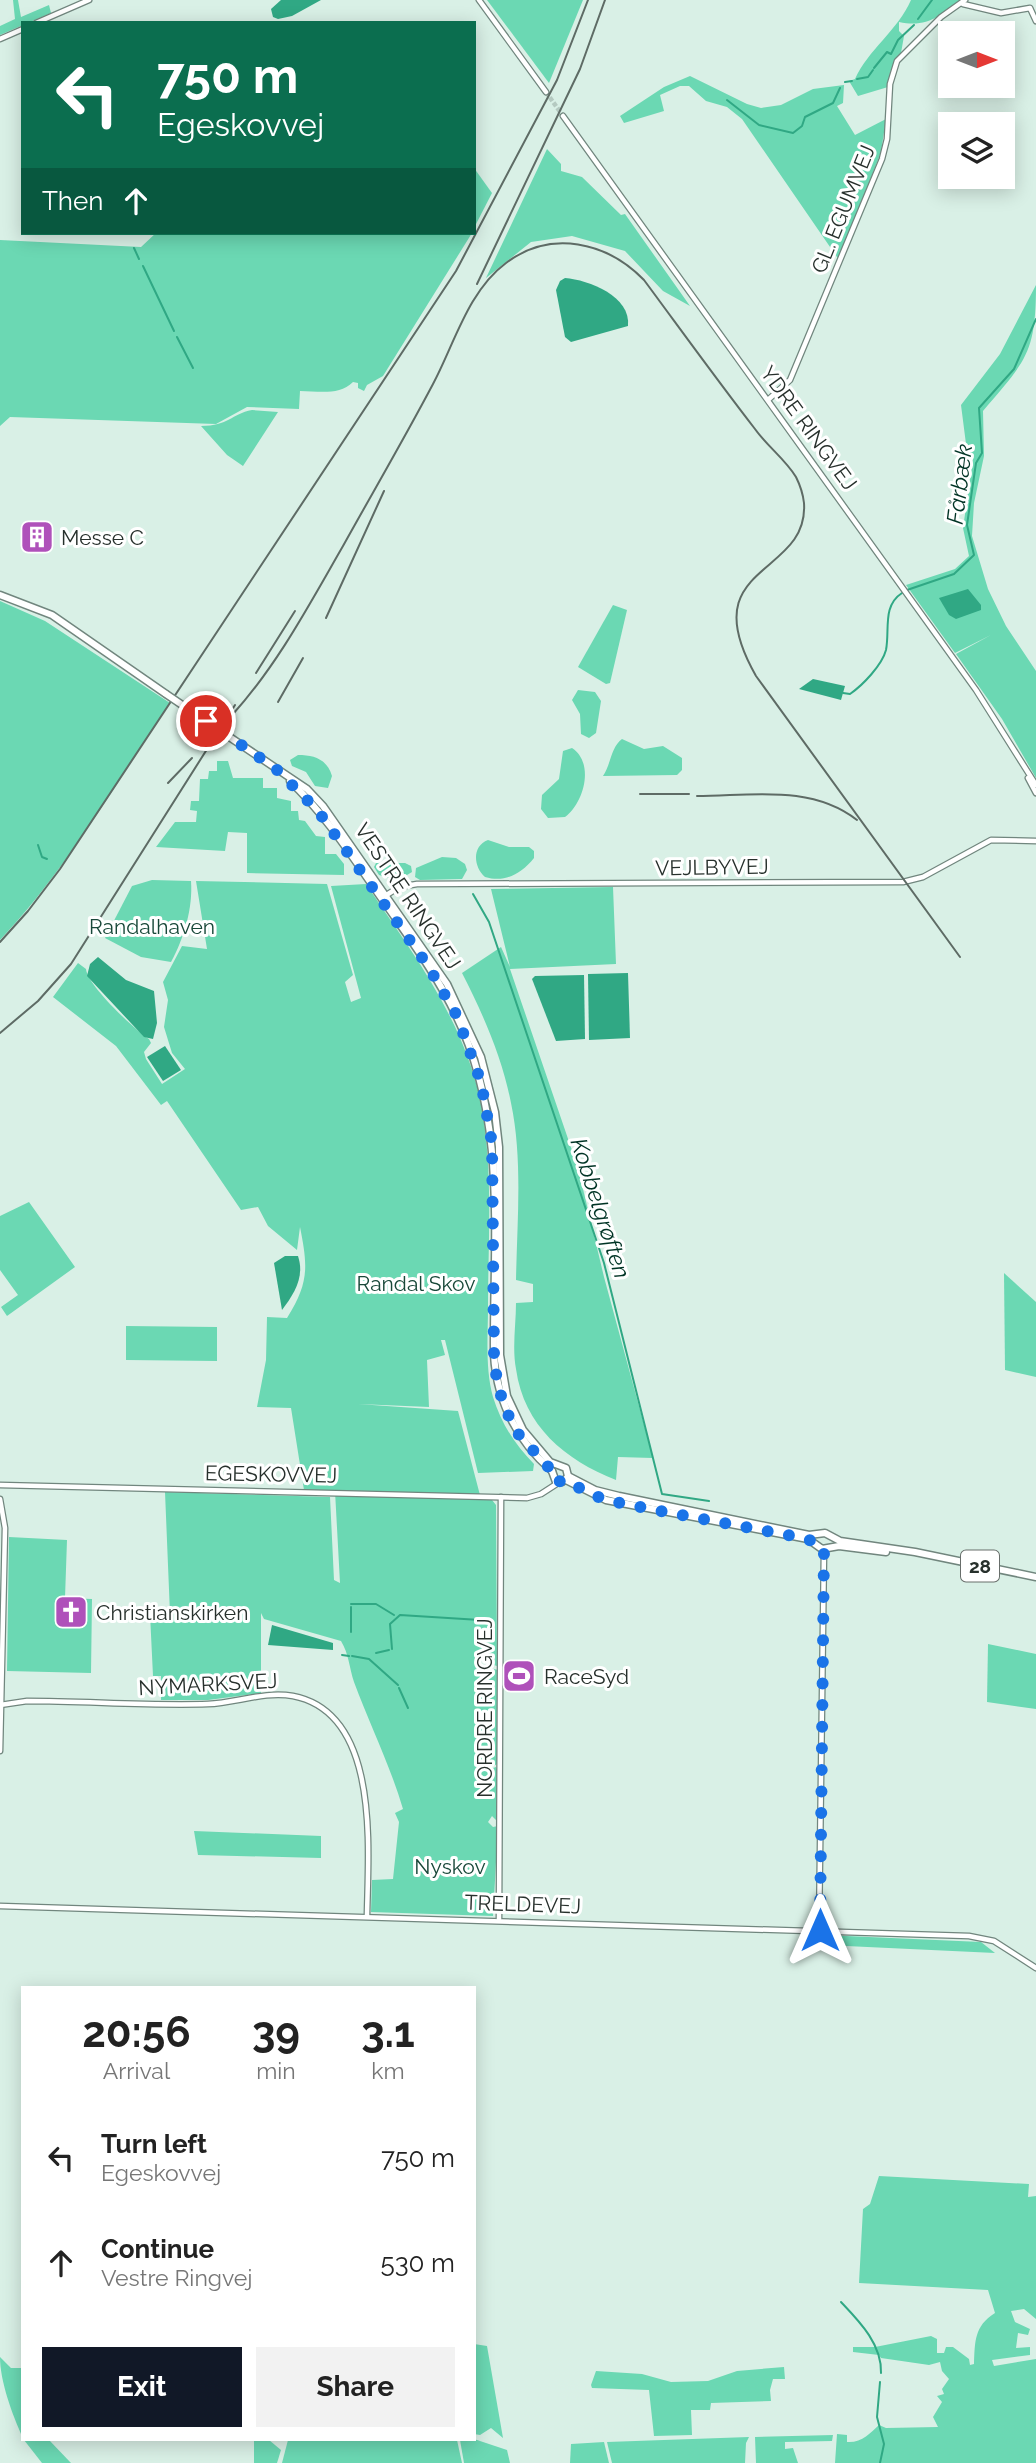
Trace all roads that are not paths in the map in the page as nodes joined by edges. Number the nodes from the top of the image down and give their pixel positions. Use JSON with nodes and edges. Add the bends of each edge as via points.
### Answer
{"nodes":[{"id":1,"x":89,"y":0,"type":"edge"},
{"id":2,"x":479,"y":0,"type":"edge"},
{"id":3,"x":964,"y":2,"type":"edge"},
{"id":4,"x":41,"y":21,"type":"edge"},
{"id":5,"x":1036,"y":21,"type":"edge"},
{"id":6,"x":21,"y":30,"type":"edge"},
{"id":7,"x":0,"y":38,"type":"edge"},
{"id":8,"x":546,"y":92,"type":"tunnel mouth"},
{"id":9,"x":563,"y":116,"type":"tunnel mouth"},
{"id":10,"x":769,"y":400,"type":"junction"},
{"id":11,"x":3,"y":596,"type":"edge"},
{"id":12,"x":1023,"y":764,"type":"junction"},
{"id":13,"x":1036,"y":785,"type":"edge"},
{"id":14,"x":1036,"y":793,"type":"edge"},
{"id":15,"x":1036,"y":841,"type":"edge"},
{"id":16,"x":384,"y":896,"type":"junction"},
{"id":17,"x":559,"y":1476,"type":"junction"},
{"id":18,"x":0,"y":1485,"type":"edge"},
{"id":19,"x":501,"y":1497,"type":"junction"},
{"id":20,"x":0,"y":1499,"type":"edge"},
{"id":21,"x":831,"y":1536,"type":"junction"},
{"id":22,"x":817,"y":1539,"type":"junction"},
{"id":23,"x":827,"y":1548,"type":"junction"},
{"id":24,"x":923,"y":1555,"type":"junction"},
{"id":25,"x":1036,"y":1577,"type":"edge"},
{"id":26,"x":1,"y":1705,"type":"edge"},
{"id":27,"x":0,"y":1751,"type":"edge"},
{"id":28,"x":0,"y":1906,"type":"edge"},
{"id":29,"x":367,"y":1916,"type":"junction"},
{"id":30,"x":499,"y":1919,"type":"junction"},
{"id":31,"x":820,"y":1930,"type":"junction"},
{"id":32,"x":1036,"y":1968,"type":"edge"}],
"edges":[{"from":1,"to":4,"type":"street"},
{"from":2,"to":8,"type":"street"},
{"from":3,"to":5,"type":"street","via":[[1001,13],[1030,8]]},
{"from":3,"to":10,"type":"street","name":"GL. EGUMVEJ","via":[[941,17],[897,61],[890,83],[882,159],[790,380]]},
{"from":6,"to":7,"type":"street"},
{"from":9,"to":10,"type":"street","name":"YDRE RINGVEJ"},
{"from":10,"to":12,"type":"street","name":"YDRE RINGVEJ","via":[[980,695]]},
{"from":11,"to":16,"type":"main road","name":"VESTRE RINGVEJ","number":"28","bridge":true,"via":[[128,667],[307,789]]},
{"from":12,"to":13,"type":"street","name":"YDRE RINGVEJ"},
{"from":12,"to":14,"type":"street","name":"YDRE RINGVEJ"},
{"from":15,"to":16,"type":"street","name":"VEJLBYVEJ","via":[[991,840],[923,877],[902,882],[417,884]]},
{"from":16,"to":17,"type":"main road","name":"VESTRE RINGVEJ","number":"28","via":[[452,991],[488,1081],[501,1170],[503,1382],[523,1430]]},
{"from":17,"to":19,"type":"street","name":"EGESKOVVEJ","via":[[541,1494]]},
{"from":17,"to":22,"type":"main road","number":"28","via":[[606,1500]]},
{"from":18,"to":19,"type":"street","name":"EGESKOVVEJ"},
{"from":19,"to":30,"type":"street","name":"NORDRE RINGVEJ"},
{"from":20,"to":26,"type":"street","via":[[5,1528]]},
{"from":21,"to":22,"type":"main road","number":"28","via":[[825,1533]]},
{"from":21,"to":23,"type":"main road"},
{"from":21,"to":24,"type":"main road","number":"28"},
{"from":22,"to":23,"type":"main road","number":"28"},
{"from":23,"to":24,"type":"main road","number":"28"},
{"from":23,"to":31,"type":"street"},
{"from":24,"to":25,"type":"main road","number":"28"},
{"from":26,"to":27,"type":"street"},
{"from":26,"to":29,"type":"street","name":"NYMARKSVEJ","via":[[40,1701],[209,1704],[278,1695],[314,1704],[343,1730],[361,1775],[368,1828]]},
{"from":28,"to":29,"type":"street","name":"TRELDEVEJ"},
{"from":29,"to":30,"type":"street","name":"TRELDEVEJ"},
{"from":30,"to":31,"type":"street","name":"TRELDEVEJ"},
{"from":31,"to":32,"type":"street","name":"TRELDEVEJ","via":[[980,1937]]}]}
